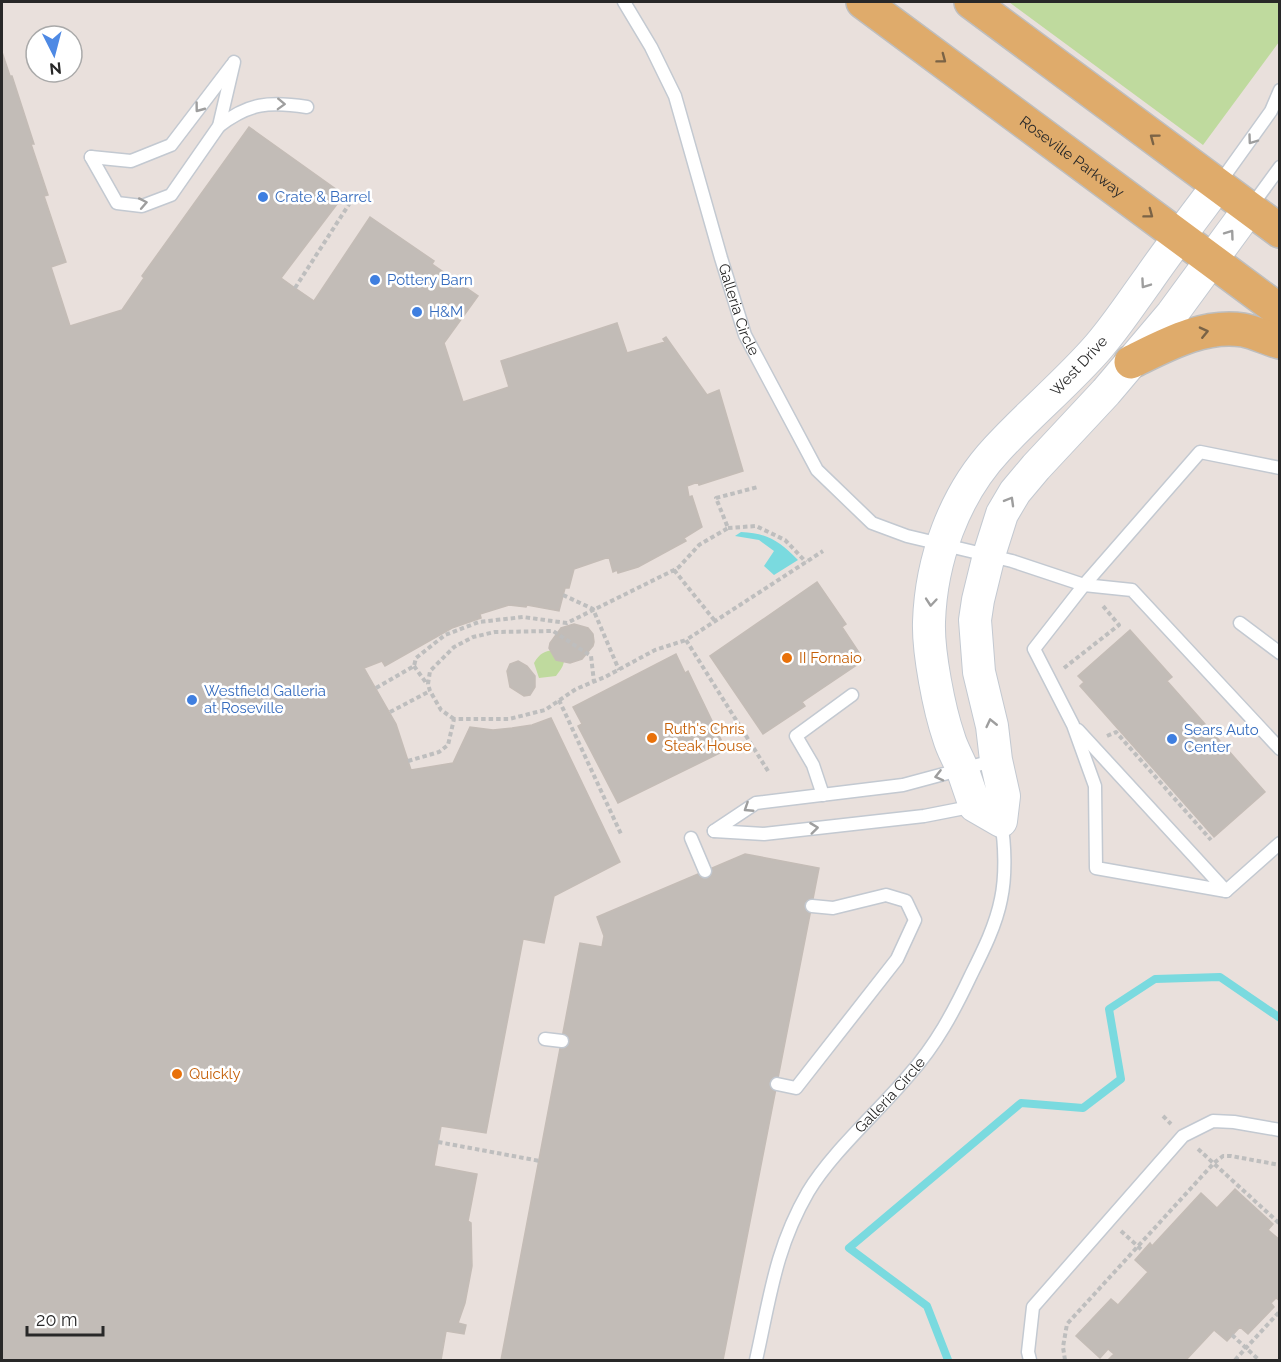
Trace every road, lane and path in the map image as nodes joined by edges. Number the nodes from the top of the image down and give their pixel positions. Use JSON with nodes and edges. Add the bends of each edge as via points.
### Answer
{"nodes":[{"id":1,"x":624,"y":2,"type":"edge"},
{"id":2,"x":863,"y":2,"type":"edge"},
{"id":3,"x":971,"y":2,"type":"edge"},
{"id":4,"x":1280,"y":90,"type":"edge"},
{"id":5,"x":307,"y":106,"type":"dead end"},
{"id":6,"x":219,"y":126,"type":"junction"},
{"id":7,"x":1280,"y":167,"type":"edge"},
{"id":8,"x":1218,"y":185,"type":"junction"},
{"id":9,"x":356,"y":195,"type":"dead end"},
{"id":10,"x":1249,"y":208,"type":"junction"},
{"id":11,"x":1280,"y":231,"type":"edge"},
{"id":12,"x":1179,"y":237,"type":"junction"},
{"id":13,"x":1211,"y":260,"type":"junction"},
{"id":14,"x":295,"y":288,"type":"dead end"},
{"id":15,"x":1280,"y":311,"type":"edge"},
{"id":16,"x":1280,"y":342,"type":"edge"},
{"id":17,"x":1131,"y":362,"type":"junction"},
{"id":18,"x":1280,"y":468,"type":"edge"},
{"id":19,"x":758,"y":487,"type":"dead end"},
{"id":20,"x":728,"y":528,"type":"junction"},
{"id":21,"x":942,"y":544,"type":"junction"},
{"id":22,"x":823,"y":551,"type":"dead end"},
{"id":23,"x":988,"y":555,"type":"junction"},
{"id":24,"x":806,"y":562,"type":"junction"},
{"id":25,"x":674,"y":570,"type":"junction"},
{"id":26,"x":1084,"y":585,"type":"junction"},
{"id":27,"x":563,"y":595,"type":"dead end"},
{"id":28,"x":593,"y":609,"type":"junction"},
{"id":29,"x":715,"y":621,"type":"junction"},
{"id":30,"x":1240,"y":624,"type":"dead end"},
{"id":31,"x":686,"y":640,"type":"junction"},
{"id":32,"x":1280,"y":654,"type":"edge"},
{"id":33,"x":414,"y":666,"type":"junction"},
{"id":34,"x":1063,"y":669,"type":"dead end"},
{"id":35,"x":619,"y":670,"type":"junction"},
{"id":36,"x":594,"y":682,"type":"junction"},
{"id":37,"x":428,"y":684,"type":"junction"},
{"id":38,"x":376,"y":688,"type":"dead end"},
{"id":39,"x":430,"y":691,"type":"junction"},
{"id":40,"x":852,"y":695,"type":"dead end"},
{"id":41,"x":559,"y":700,"type":"junction"},
{"id":42,"x":390,"y":712,"type":"dead end"},
{"id":43,"x":454,"y":719,"type":"junction"},
{"id":44,"x":1073,"y":725,"type":"junction"},
{"id":45,"x":1103,"y":738,"type":"dead end"},
{"id":46,"x":1280,"y":748,"type":"edge"},
{"id":47,"x":996,"y":760,"type":"junction"},
{"id":48,"x":408,"y":761,"type":"dead end"},
{"id":49,"x":768,"y":771,"type":"dead end"},
{"id":50,"x":963,"y":771,"type":"junction"},
{"id":51,"x":823,"y":795,"type":"junction"},
{"id":52,"x":994,"y":807,"type":"junction"},
{"id":53,"x":621,"y":834,"type":"dead end"},
{"id":54,"x":690,"y":838,"type":"dead end"},
{"id":55,"x":1211,"y":840,"type":"dead end"},
{"id":56,"x":1280,"y":843,"type":"edge"},
{"id":57,"x":705,"y":871,"type":"dead end"},
{"id":58,"x":1226,"y":891,"type":"junction"},
{"id":59,"x":812,"y":906,"type":"dead end"},
{"id":60,"x":545,"y":1039,"type":"dead end"},
{"id":61,"x":562,"y":1041,"type":"dead end"},
{"id":62,"x":777,"y":1084,"type":"dead end"},
{"id":63,"x":1162,"y":1116,"type":"dead end"},
{"id":64,"x":1280,"y":1130,"type":"edge"},
{"id":65,"x":1183,"y":1136,"type":"junction"},
{"id":66,"x":438,"y":1142,"type":"dead end"},
{"id":67,"x":540,"y":1161,"type":"dead end"},
{"id":68,"x":1214,"y":1163,"type":"junction"},
{"id":69,"x":1280,"y":1165,"type":"edge"},
{"id":70,"x":1109,"y":1220,"type":"junction"},
{"id":71,"x":1280,"y":1224,"type":"edge"},
{"id":72,"x":1138,"y":1246,"type":"junction"},
{"id":73,"x":1143,"y":1251,"type":"dead end"},
{"id":74,"x":1280,"y":1311,"type":"edge"},
{"id":75,"x":1232,"y":1335,"type":"dead end"},
{"id":76,"x":1246,"y":1348,"type":"junction"},
{"id":77,"x":756,"y":1360,"type":"edge"},
{"id":78,"x":1030,"y":1360,"type":"edge"},
{"id":79,"x":1065,"y":1360,"type":"edge"},
{"id":80,"x":1234,"y":1360,"type":"edge"},
{"id":81,"x":1258,"y":1360,"type":"edge"}],
"edges":[{"from":1,"to":21,"type":"lane","name":"Galleria Circle","via":[[675,96],[745,335],[816,470],[872,523]]},
{"from":2,"to":12,"type":"main road","name":"Roseville Parkway","one_way":true},
{"from":8,"to":3,"type":"main road","one_way":true},
{"from":4,"to":8,"type":"lane","one_way":true,"via":[[1271,111]]},
{"from":6,"to":5,"type":"lane","one_way":true,"via":[[236,113],[257,105]]},
{"from":6,"to":6,"type":"lane","one_way":true,"via":[[234,62],[171,145],[131,161],[91,157],[117,203],[142,206],[171,195]]},
{"from":7,"to":10,"type":"lane"},
{"from":8,"to":10,"type":"main road"},
{"from":8,"to":12,"type":"street","name":"West Drive"},
{"from":9,"to":14,"type":"path"},
{"from":10,"to":11,"type":"main road"},
{"from":13,"to":10,"type":"street","one_way":true},
{"from":12,"to":13,"type":"main road","name":"Roseville Parkway"},
{"from":12,"to":21,"type":"street","name":"West Drive","one_way":true,"via":[[1099,346],[977,474]]},
{"from":13,"to":15,"type":"main road","name":"Roseville Parkway"},
{"from":13,"to":17,"type":"street"},
{"from":17,"to":16,"type":"main road","one_way":true,"via":[[1179,339],[1211,330],[1244,330]]},
{"from":23,"to":17,"type":"street","one_way":true,"via":[[1002,514],[1015,492]]},
{"from":18,"to":26,"type":"lane","via":[[1200,452]]},
{"from":19,"to":20,"type":"path","via":[[716,498]]},
{"from":20,"to":24,"type":"path","via":[[756,526],[785,540]]},
{"from":20,"to":25,"type":"path","via":[[699,545]]},
{"from":21,"to":23,"type":"lane","name":"Galleria Circle"},
{"from":21,"to":50,"type":"street","name":"Galleria Circle","one_way":true,"via":[[932,583],[929,624],[942,711]]},
{"from":22,"to":24,"type":"path"},
{"from":23,"to":26,"type":"lane"},
{"from":47,"to":23,"type":"street","name":"Galleria Circle","one_way":true,"via":[[979,672],[975,620]]},
{"from":24,"to":29,"type":"path"},
{"from":25,"to":28,"type":"path"},
{"from":25,"to":29,"type":"path"},
{"from":26,"to":34,"type":"path","via":[[1119,625]]},
{"from":26,"to":44,"type":"lane","via":[[1034,649]]},
{"from":26,"to":46,"type":"lane","via":[[1132,590]]},
{"from":27,"to":28,"type":"path"},
{"from":28,"to":33,"type":"path","via":[[567,623],[523,617],[479,622],[445,636],[416,658]]},
{"from":28,"to":35,"type":"path"},
{"from":29,"to":31,"type":"path"},
{"from":30,"to":32,"type":"lane"},
{"from":31,"to":35,"type":"path","via":[[655,650]]},
{"from":31,"to":49,"type":"path"},
{"from":33,"to":37,"type":"path"},
{"from":33,"to":38,"type":"path"},
{"from":35,"to":36,"type":"path"},
{"from":36,"to":37,"type":"path","via":[[591,656],[553,631],[495,632],[473,637],[454,647],[430,671]]},
{"from":36,"to":41,"type":"path"},
{"from":37,"to":39,"type":"path"},
{"from":39,"to":42,"type":"path"},
{"from":39,"to":43,"type":"path","via":[[441,710]]},
{"from":40,"to":51,"type":"lane","via":[[796,736],[813,765]]},
{"from":41,"to":43,"type":"path","via":[[545,710],[509,720]]},
{"from":41,"to":53,"type":"path"},
{"from":43,"to":48,"type":"path","via":[[448,746]]},
{"from":44,"to":58,"type":"lane"},
{"from":44,"to":58,"type":"lane","via":[[1095,786],[1096,868]]},
{"from":45,"to":55,"type":"path","via":[[1116,732]]},
{"from":47,"to":50,"type":"lane"},
{"from":47,"to":52,"type":"street","name":"Galleria Circle"},
{"from":50,"to":51,"type":"lane","one_way":true,"via":[[903,785]]},
{"from":50,"to":52,"type":"street","name":"Galleria Circle"},
{"from":51,"to":52,"type":"lane","one_way":true,"via":[[756,802],[714,831],[764,834]]},
{"from":52,"to":77,"type":"lane","name":"Galleria Circle","via":[[1004,840],[1001,898],[986,944],[940,1036],[809,1191],[780,1252]]},
{"from":54,"to":57,"type":"lane"},
{"from":56,"to":58,"type":"lane"},
{"from":59,"to":62,"type":"lane","via":[[833,908],[886,895],[906,901],[915,920],[897,958],[796,1088]]},
{"from":60,"to":61,"type":"lane"},
{"from":63,"to":65,"type":"path"},
{"from":64,"to":65,"type":"lane","via":[[1213,1121]]},
{"from":65,"to":68,"type":"path"},
{"from":65,"to":70,"type":"lane"},
{"from":66,"to":67,"type":"path"},
{"from":68,"to":69,"type":"path","via":[[1223,1156],[1231,1156]]},
{"from":68,"to":71,"type":"path"},
{"from":68,"to":72,"type":"path"},
{"from":70,"to":72,"type":"path"},
{"from":70,"to":78,"type":"lane","via":[[1033,1307]]},
{"from":72,"to":73,"type":"path"},
{"from":72,"to":79,"type":"path","via":[[1067,1324],[1063,1337]]},
{"from":74,"to":76,"type":"path"},
{"from":75,"to":76,"type":"path"},
{"from":76,"to":80,"type":"path"},
{"from":76,"to":81,"type":"path"}]}
